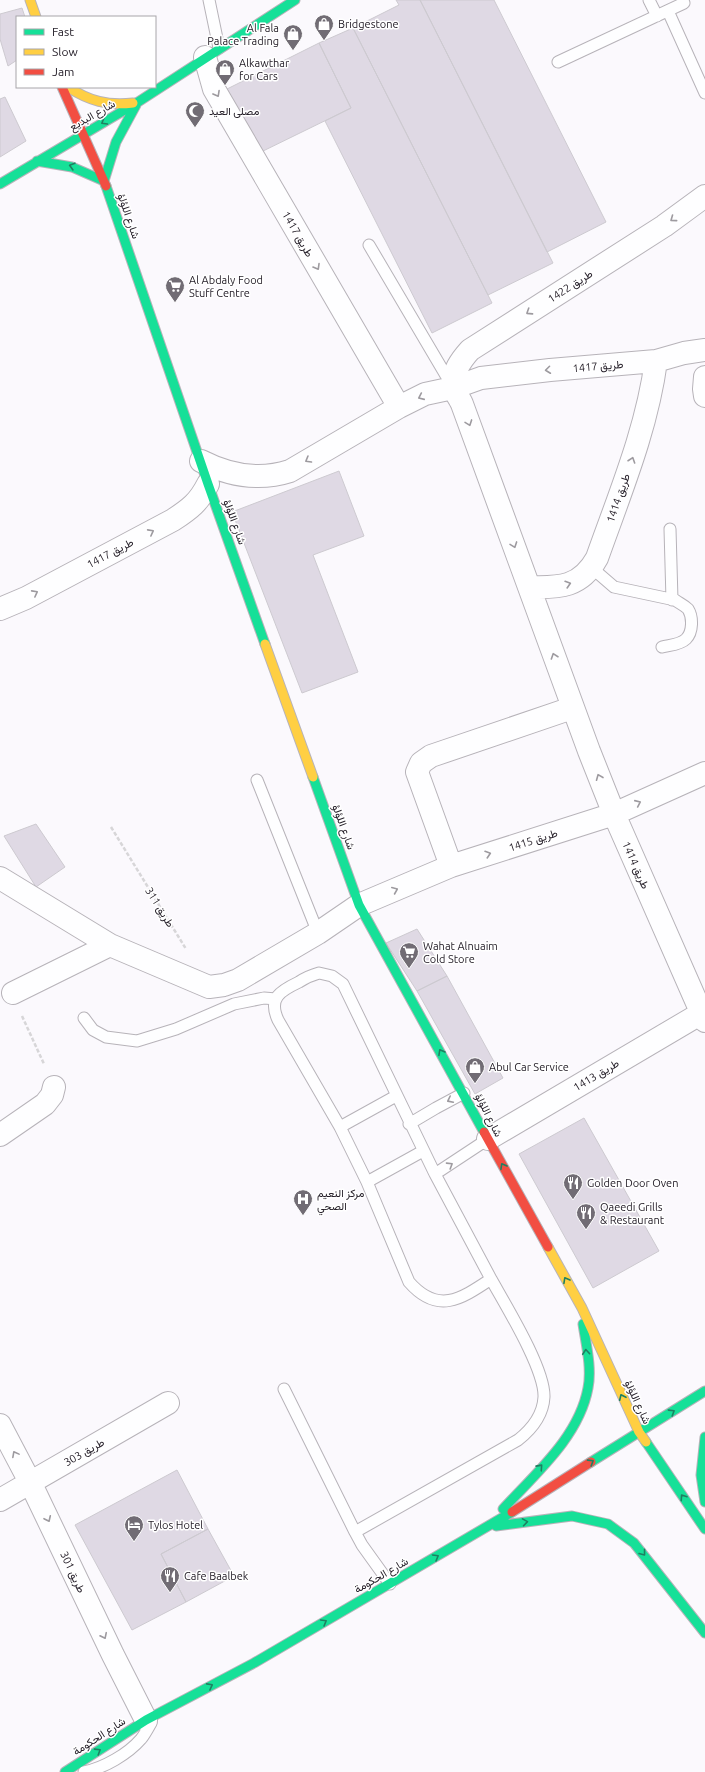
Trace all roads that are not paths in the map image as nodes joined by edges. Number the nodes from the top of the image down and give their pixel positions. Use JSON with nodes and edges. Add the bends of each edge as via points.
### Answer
{"nodes":[{"id":1,"x":30,"y":0,"type":"edge"},
{"id":2,"x":209,"y":0,"type":"edge"},
{"id":3,"x":295,"y":0,"type":"edge"},
{"id":4,"x":649,"y":0,"type":"edge"},
{"id":5,"x":684,"y":3,"type":"dead end"},
{"id":6,"x":668,"y":11,"type":"junction"},
{"id":7,"x":36,"y":16,"type":"edge"},
{"id":8,"x":657,"y":16,"type":"junction"},
{"id":9,"x":212,"y":52,"type":"junction"},
{"id":10,"x":558,"y":62,"type":"dead end"},
{"id":11,"x":62,"y":88,"type":"edge"},
{"id":12,"x":69,"y":88,"type":"edge"},
{"id":13,"x":705,"y":93,"type":"edge"},
{"id":14,"x":138,"y":102,"type":"junction"},
{"id":15,"x":83,"y":134,"type":"junction"},
{"id":16,"x":37,"y":161,"type":"junction"},
{"id":17,"x":104,"y":181,"type":"junction"},
{"id":18,"x":0,"y":184,"type":"edge"},
{"id":19,"x":705,"y":196,"type":"edge"},
{"id":20,"x":369,"y":245,"type":"dead end"},
{"id":21,"x":705,"y":350,"type":"edge"},
{"id":22,"x":656,"y":361,"type":"junction"},
{"id":23,"x":705,"y":377,"type":"edge"},
{"id":24,"x":453,"y":388,"type":"junction"},
{"id":25,"x":705,"y":396,"type":"edge"},
{"id":26,"x":399,"y":407,"type":"junction"},
{"id":27,"x":201,"y":461,"type":"junction"},
{"id":28,"x":208,"y":484,"type":"junction"},
{"id":29,"x":670,"y":529,"type":"dead end"},
{"id":30,"x":592,"y":568,"type":"junction"},
{"id":31,"x":530,"y":587,"type":"junction"},
{"id":32,"x":672,"y":600,"type":"junction"},
{"id":33,"x":0,"y":609,"type":"edge"},
{"id":34,"x":662,"y":647,"type":"dead end"},
{"id":35,"x":572,"y":708,"type":"junction"},
{"id":36,"x":705,"y":773,"type":"edge"},
{"id":37,"x":257,"y":780,"type":"dead end"},
{"id":38,"x":614,"y":814,"type":"junction"},
{"id":39,"x":451,"y":866,"type":"junction"},
{"id":40,"x":2,"y":875,"type":"edge"},
{"id":41,"x":359,"y":905,"type":"junction"},
{"id":42,"x":318,"y":933,"type":"junction"},
{"id":43,"x":110,"y":945,"type":"junction"},
{"id":44,"x":12,"y":994,"type":"road end"},
{"id":45,"x":276,"y":999,"type":"junction"},
{"id":46,"x":704,"y":1015,"type":"edge"},
{"id":47,"x":84,"y":1018,"type":"dead end"},
{"id":48,"x":54,"y":1087,"type":"road end"},
{"id":49,"x":464,"y":1093,"type":"junction"},
{"id":50,"x":396,"y":1096,"type":"junction"},
{"id":51,"x":409,"y":1124,"type":"junction"},
{"id":52,"x":340,"y":1127,"type":"junction"},
{"id":53,"x":0,"y":1136,"type":"edge"},
{"id":54,"x":488,"y":1139,"type":"junction"},
{"id":55,"x":423,"y":1151,"type":"junction"},
{"id":56,"x":435,"y":1174,"type":"junction"},
{"id":57,"x":367,"y":1182,"type":"junction"},
{"id":58,"x":491,"y":1279,"type":"junction"},
{"id":59,"x":582,"y":1308,"type":"junction"},
{"id":60,"x":284,"y":1390,"type":"dead end"},
{"id":61,"x":705,"y":1391,"type":"edge"},
{"id":62,"x":168,"y":1403,"type":"dead end"},
{"id":63,"x":0,"y":1425,"type":"edge"},
{"id":64,"x":639,"y":1432,"type":"junction"},
{"id":65,"x":705,"y":1437,"type":"edge"},
{"id":66,"x":31,"y":1484,"type":"junction"},
{"id":67,"x":0,"y":1500,"type":"edge"},
{"id":68,"x":705,"y":1502,"type":"edge"},
{"id":69,"x":486,"y":1528,"type":"junction"},
{"id":70,"x":705,"y":1529,"type":"edge"},
{"id":71,"x":355,"y":1532,"type":"junction"},
{"id":72,"x":390,"y":1584,"type":"junction"},
{"id":73,"x":705,"y":1633,"type":"edge"},
{"id":74,"x":152,"y":1717,"type":"junction"},
{"id":75,"x":65,"y":1772,"type":"edge"},
{"id":76,"x":84,"y":1772,"type":"edge"}],
"edges":[{"from":1,"to":7,"type":"street"},
{"from":2,"to":9,"type":"lane"},
{"from":3,"to":9,"type":"street","name":"شارع البديع"},
{"from":4,"to":8,"type":"lane"},
{"from":5,"to":6,"type":"lane"},
{"from":6,"to":8,"type":"lane"},
{"from":6,"to":13,"type":"lane"},
{"from":8,"to":10,"type":"lane"},
{"from":9,"to":14,"type":"street","name":"شارع البديع"},
{"from":9,"to":26,"type":"street","name":"طريق 1417","one_way":true,"via":[[214,89]]},
{"from":11,"to":15,"type":"street","name":"شارع اللؤلؤ"},
{"from":12,"to":14,"type":"street","via":[[82,97],[100,104],[119,106]]},
{"from":14,"to":15,"type":"street","name":"شارع البديع","one_way":true},
{"from":14,"to":17,"type":"street","via":[[115,143]]},
{"from":15,"to":16,"type":"street","name":"شارع البديع"},
{"from":15,"to":17,"type":"street","name":"شارع اللؤلؤ"},
{"from":17,"to":16,"type":"street","one_way":true,"via":[[72,166]]},
{"from":16,"to":18,"type":"street","name":"شارع البديع"},
{"from":17,"to":27,"type":"street","name":"شارع اللؤلؤ"},
{"from":19,"to":24,"type":"street","name":"طريق 1422","one_way":true,"via":[[664,226],[470,350],[460,361]]},
{"from":20,"to":24,"type":"lane"},
{"from":21,"to":22,"type":"street","name":"طريق 1417"},
{"from":22,"to":24,"type":"street","name":"طريق 1417","one_way":true,"via":[[481,378]]},
{"from":30,"to":22,"type":"street","name":"طريق 1414","one_way":true,"via":[[644,421],[652,392]]},
{"from":23,"to":25,"type":"street"},
{"from":24,"to":26,"type":"street","name":"طريق 1417","one_way":true,"via":[[425,394]]},
{"from":24,"to":31,"type":"street","name":"طريق 1414","one_way":true,"via":[[462,404]]},
{"from":26,"to":27,"type":"street","name":"طريق 1417","one_way":true,"via":[[290,470],[276,475],[245,476],[215,468]]},
{"from":27,"to":28,"type":"street","name":"شارع اللؤلؤ"},
{"from":33,"to":28,"type":"street","name":"طريق 1417","one_way":true,"via":[[26,598],[173,520],[195,506]]},
{"from":28,"to":41,"type":"street","name":"شارع اللؤلؤ"},
{"from":29,"to":32,"type":"lane"},
{"from":31,"to":30,"type":"street","name":"طريق 1414","one_way":true,"via":[[551,588],[574,582]]},
{"from":30,"to":32,"type":"lane","via":[[614,587]]},
{"from":35,"to":31,"type":"street","name":"طريق 1414","one_way":true},
{"from":32,"to":34,"type":"lane","via":[[688,610],[692,625],[686,639]]},
{"from":38,"to":35,"type":"street","name":"طريق 1414","one_way":true},
{"from":35,"to":39,"type":"street","via":[[431,756],[421,763],[417,772]]},
{"from":38,"to":36,"type":"street","name":"طريق 1415","one_way":true},
{"from":37,"to":42,"type":"lane"},
{"from":39,"to":38,"type":"street","name":"طريق 1415","one_way":true},
{"from":38,"to":46,"type":"street","name":"طريق 1414"},
{"from":41,"to":39,"type":"street","name":"طريق 1415","one_way":true},
{"from":40,"to":43,"type":"street"},
{"from":41,"to":42,"type":"street"},
{"from":49,"to":41,"type":"street","name":"شارع اللؤلؤ","one_way":true},
{"from":42,"to":43,"type":"street","via":[[238,980],[209,987]]},
{"from":43,"to":44,"type":"street"},
{"from":45,"to":47,"type":"lane","via":[[264,998],[234,1004],[176,1029],[137,1041],[106,1037],[93,1030]]},
{"from":45,"to":50,"type":"lane","via":[[285,988],[313,975],[326,973],[338,979],[343,984]]},
{"from":45,"to":52,"type":"lane","via":[[274,1006],[278,1020]]},
{"from":46,"to":54,"type":"street","name":"طريق 1413"},
{"from":48,"to":53,"type":"street","via":[[52,1096],[45,1104]]},
{"from":49,"to":51,"type":"lane","one_way":true},
{"from":49,"to":54,"type":"street","name":"شارع اللؤلؤ"},
{"from":50,"to":51,"type":"lane"},
{"from":50,"to":52,"type":"lane"},
{"from":51,"to":55,"type":"lane"},
{"from":52,"to":57,"type":"lane"},
{"from":56,"to":54,"type":"lane","one_way":true},
{"from":59,"to":54,"type":"street","name":"شارع اللؤلؤ","one_way":true},
{"from":55,"to":56,"type":"lane"},
{"from":55,"to":57,"type":"lane"},
{"from":56,"to":58,"type":"lane"},
{"from":57,"to":58,"type":"lane","via":[[403,1271],[417,1291],[439,1301],[452,1300],[463,1297]]},
{"from":58,"to":71,"type":"lane","via":[[539,1371],[544,1395],[538,1417],[531,1430],[518,1440]]},
{"from":64,"to":59,"type":"street","name":"شارع اللؤلؤ","one_way":true},
{"from":69,"to":59,"type":"street","one_way":true,"via":[[574,1426],[588,1387]]},
{"from":60,"to":71,"type":"lane"},
{"from":64,"to":61,"type":"street","name":"شارع الحكومة","one_way":true},
{"from":62,"to":66,"type":"street","name":"طريق 303"},
{"from":66,"to":63,"type":"street","name":"طريق 301","one_way":true},
{"from":69,"to":64,"type":"street","name":"شارع الحكومة","one_way":true},
{"from":70,"to":64,"type":"street","name":"شارع اللؤلؤ","one_way":true},
{"from":65,"to":68,"type":"street","via":[[701,1475]]},
{"from":66,"to":67,"type":"street","name":"طريق 303"},
{"from":66,"to":74,"type":"street","name":"طريق 301","one_way":true,"via":[[113,1656]]},
{"from":72,"to":69,"type":"street","name":"شارع الحكومة","one_way":true},
{"from":69,"to":73,"type":"street","one_way":true,"via":[[572,1516],[608,1524],[634,1542]]},
{"from":71,"to":72,"type":"lane"},
{"from":74,"to":72,"type":"street","name":"شارع الحكومة","one_way":true,"via":[[254,1663]]},
{"from":75,"to":74,"type":"street","name":"شارع الحكومة","one_way":true},
{"from":74,"to":76,"type":"lane","via":[[140,1739],[129,1750],[107,1763]]}]}
